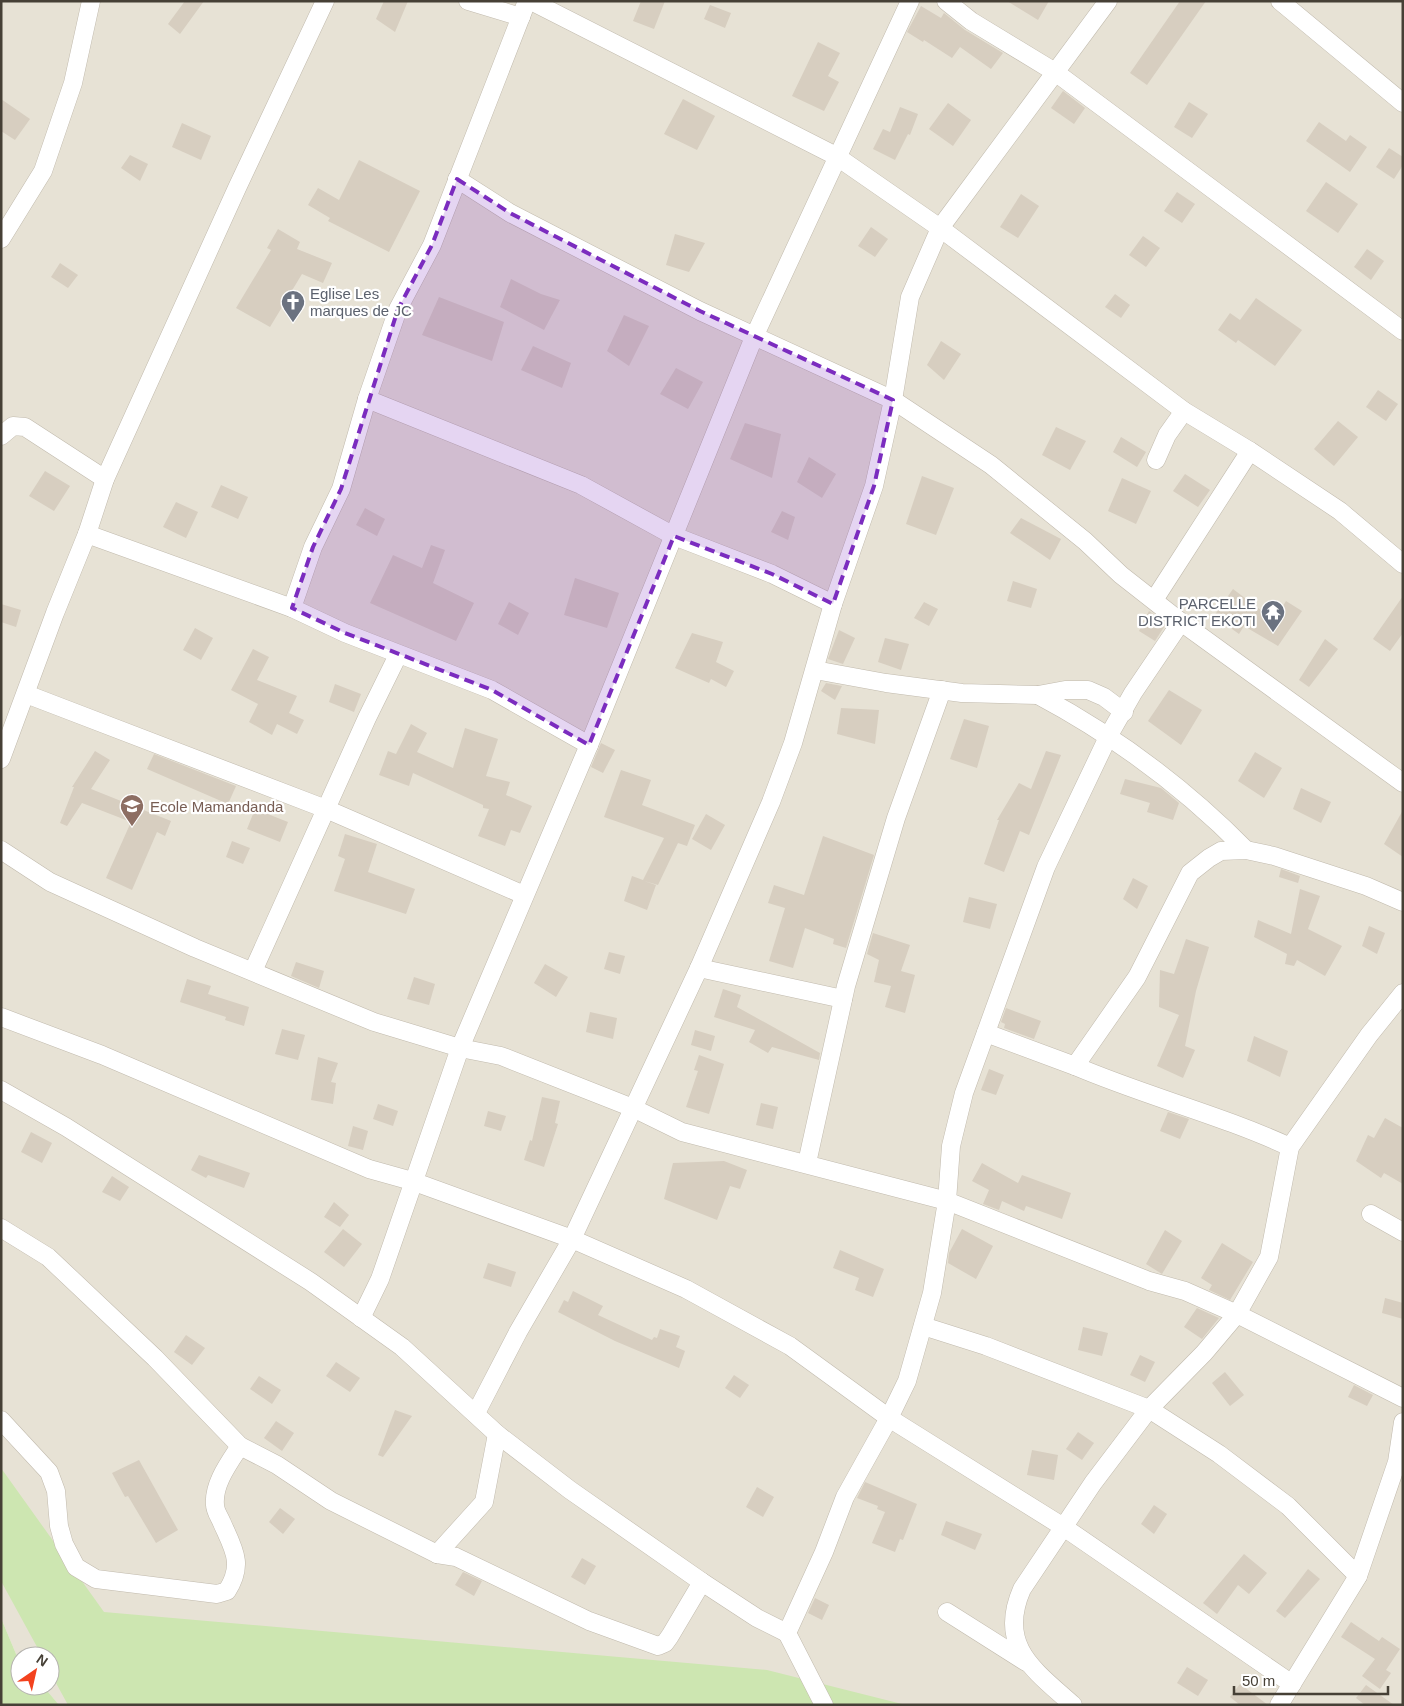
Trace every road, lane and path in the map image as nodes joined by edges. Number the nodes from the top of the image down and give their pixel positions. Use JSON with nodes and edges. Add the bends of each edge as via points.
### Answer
{"nodes":[{"id":1,"x":91,"y":1,"type":"edge"},
{"id":2,"x":325,"y":1,"type":"edge"},
{"id":3,"x":468,"y":1,"type":"edge"},
{"id":4,"x":910,"y":1,"type":"edge"},
{"id":5,"x":946,"y":1,"type":"edge"},
{"id":6,"x":1108,"y":1,"type":"edge"},
{"id":7,"x":1280,"y":1,"type":"edge"},
{"id":8,"x":527,"y":6,"type":"edge"},
{"id":9,"x":1055,"y":72,"type":"junction"},
{"id":10,"x":1403,"y":103,"type":"edge"},
{"id":11,"x":836,"y":156,"type":"junction"},
{"id":12,"x":457,"y":179,"type":"junction"},
{"id":13,"x":940,"y":228,"type":"junction"},
{"id":14,"x":1,"y":239,"type":"edge"},
{"id":15,"x":1403,"y":330,"type":"edge"},
{"id":16,"x":754,"y":336,"type":"junction"},
{"id":17,"x":367,"y":399,"type":"junction"},
{"id":18,"x":893,"y":400,"type":"junction"},
{"id":19,"x":1184,"y":411,"type":"junction"},
{"id":20,"x":1,"y":436,"type":"edge"},
{"id":21,"x":1250,"y":451,"type":"junction"},
{"id":22,"x":1156,"y":460,"type":"dead end"},
{"id":23,"x":105,"y":479,"type":"junction"},
{"id":24,"x":87,"y":534,"type":"junction"},
{"id":25,"x":674,"y":536,"type":"junction"},
{"id":26,"x":1403,"y":564,"type":"edge"},
{"id":27,"x":1154,"y":600,"type":"junction"},
{"id":28,"x":833,"y":604,"type":"junction"},
{"id":29,"x":292,"y":608,"type":"junction"},
{"id":30,"x":1181,"y":622,"type":"junction"},
{"id":31,"x":398,"y":655,"type":"junction"},
{"id":32,"x":816,"y":670,"type":"junction"},
{"id":33,"x":942,"y":690,"type":"junction"},
{"id":34,"x":26,"y":694,"type":"junction"},
{"id":35,"x":1038,"y":695,"type":"junction"},
{"id":36,"x":1124,"y":712,"type":"junction"},
{"id":37,"x":1110,"y":735,"type":"junction"},
{"id":38,"x":589,"y":745,"type":"junction"},
{"id":39,"x":1,"y":759,"type":"edge"},
{"id":40,"x":1403,"y":783,"type":"edge"},
{"id":41,"x":326,"y":808,"type":"junction"},
{"id":42,"x":1,"y":850,"type":"edge"},
{"id":43,"x":1246,"y":850,"type":"junction"},
{"id":44,"x":524,"y":894,"type":"junction"},
{"id":45,"x":1403,"y":902,"type":"edge"},
{"id":46,"x":699,"y":968,"type":"junction"},
{"id":47,"x":253,"y":972,"type":"junction"},
{"id":48,"x":1403,"y":993,"type":"edge"},
{"id":49,"x":843,"y":999,"type":"junction"},
{"id":50,"x":1,"y":1016,"type":"edge"},
{"id":51,"x":986,"y":1033,"type":"junction"},
{"id":52,"x":460,"y":1048,"type":"junction"},
{"id":53,"x":1075,"y":1066,"type":"junction"},
{"id":54,"x":1,"y":1090,"type":"edge"},
{"id":55,"x":633,"y":1108,"type":"junction"},
{"id":56,"x":1290,"y":1147,"type":"junction"},
{"id":57,"x":807,"y":1163,"type":"junction"},
{"id":58,"x":412,"y":1181,"type":"junction"},
{"id":59,"x":948,"y":1201,"type":"junction"},
{"id":60,"x":1371,"y":1214,"type":"dead end"},
{"id":61,"x":1,"y":1228,"type":"edge"},
{"id":62,"x":1403,"y":1232,"type":"edge"},
{"id":63,"x":572,"y":1239,"type":"junction"},
{"id":64,"x":1237,"y":1314,"type":"junction"},
{"id":65,"x":361,"y":1318,"type":"junction"},
{"id":66,"x":923,"y":1326,"type":"junction"},
{"id":67,"x":1403,"y":1398,"type":"edge"},
{"id":68,"x":1149,"y":1409,"type":"junction"},
{"id":69,"x":476,"y":1413,"type":"junction"},
{"id":70,"x":889,"y":1418,"type":"junction"},
{"id":71,"x":1,"y":1420,"type":"edge"},
{"id":72,"x":1403,"y":1422,"type":"edge"},
{"id":73,"x":497,"y":1434,"type":"junction"},
{"id":74,"x":240,"y":1446,"type":"junction"},
{"id":75,"x":1065,"y":1528,"type":"junction"},
{"id":76,"x":438,"y":1554,"type":"junction"},
{"id":77,"x":1358,"y":1576,"type":"junction"},
{"id":78,"x":702,"y":1582,"type":"junction"},
{"id":79,"x":947,"y":1612,"type":"dead end"},
{"id":80,"x":787,"y":1634,"type":"junction"},
{"id":81,"x":1026,"y":1662,"type":"junction"},
{"id":82,"x":1292,"y":1684,"type":"junction"},
{"id":83,"x":824,"y":1705,"type":"edge"},
{"id":84,"x":1074,"y":1705,"type":"edge"},
{"id":85,"x":1279,"y":1705,"type":"edge"}],
"edges":[{"from":1,"to":14,"type":"street","via":[[73,83],[43,171]]},
{"from":2,"to":23,"type":"street"},
{"from":3,"to":8,"type":"street"},
{"from":4,"to":11,"type":"street"},
{"from":5,"to":9,"type":"street","via":[[972,21]]},
{"from":6,"to":9,"type":"street"},
{"from":7,"to":10,"type":"street"},
{"from":8,"to":11,"type":"street"},
{"from":8,"to":12,"type":"street"},
{"from":9,"to":13,"type":"street"},
{"from":9,"to":15,"type":"street"},
{"from":11,"to":13,"type":"street"},
{"from":11,"to":16,"type":"street"},
{"from":12,"to":16,"type":"street","via":[[565,243]]},
{"from":12,"to":17,"type":"street","via":[[432,245],[398,309]]},
{"from":13,"to":18,"type":"street","via":[[910,297]]},
{"from":13,"to":19,"type":"street"},
{"from":16,"to":18,"type":"street"},
{"from":16,"to":25,"type":"street"},
{"from":17,"to":25,"type":"street","via":[[581,485]]},
{"from":17,"to":29,"type":"street","via":[[340,489],[313,547]]},
{"from":18,"to":27,"type":"street","via":[[991,465],[1085,541],[1121,576]]},
{"from":18,"to":28,"type":"street","via":[[874,486]]},
{"from":19,"to":21,"type":"street"},
{"from":19,"to":22,"type":"street","via":[[1167,435]]},
{"from":20,"to":23,"type":"street","via":[[13,426],[26,427]]},
{"from":21,"to":26,"type":"street","via":[[1340,511]]},
{"from":21,"to":27,"type":"street"},
{"from":23,"to":24,"type":"street"},
{"from":24,"to":29,"type":"street"},
{"from":24,"to":34,"type":"street"},
{"from":25,"to":28,"type":"street","via":[[772,574]]},
{"from":25,"to":38,"type":"street"},
{"from":27,"to":30,"type":"street"},
{"from":28,"to":32,"type":"street"},
{"from":29,"to":31,"type":"street"},
{"from":30,"to":36,"type":"street","via":[[1133,693]]},
{"from":30,"to":40,"type":"street"},
{"from":31,"to":38,"type":"street","via":[[492,690]]},
{"from":31,"to":41,"type":"street"},
{"from":32,"to":33,"type":"street"},
{"from":32,"to":46,"type":"street","via":[[770,802]]},
{"from":33,"to":35,"type":"street"},
{"from":33,"to":49,"type":"street","via":[[896,818]]},
{"from":34,"to":39,"type":"street"},
{"from":34,"to":41,"type":"street"},
{"from":35,"to":36,"type":"street","via":[[1088,690]]},
{"from":35,"to":37,"type":"street"},
{"from":36,"to":37,"type":"street"},
{"from":37,"to":43,"type":"street","via":[[1195,802]]},
{"from":37,"to":51,"type":"street","via":[[1046,867]]},
{"from":38,"to":44,"type":"street"},
{"from":41,"to":44,"type":"street"},
{"from":41,"to":47,"type":"street"},
{"from":42,"to":47,"type":"street","via":[[50,882]]},
{"from":43,"to":45,"type":"street","via":[[1366,886]]},
{"from":43,"to":53,"type":"street","via":[[1221,851],[1190,873],[1137,977]]},
{"from":44,"to":52,"type":"street"},
{"from":46,"to":49,"type":"street"},
{"from":46,"to":55,"type":"street"},
{"from":47,"to":52,"type":"street","via":[[374,1022]]},
{"from":48,"to":56,"type":"street","via":[[1369,1035]]},
{"from":49,"to":57,"type":"street"},
{"from":50,"to":58,"type":"street","via":[[102,1055],[370,1169]]},
{"from":51,"to":53,"type":"street"},
{"from":51,"to":59,"type":"street","via":[[964,1093],[951,1146]]},
{"from":52,"to":55,"type":"street","via":[[501,1056]]},
{"from":52,"to":58,"type":"street"},
{"from":53,"to":56,"type":"street","via":[[1263,1134]]},
{"from":54,"to":65,"type":"street","via":[[75,1132],[311,1282]]},
{"from":55,"to":57,"type":"street","via":[[682,1132]]},
{"from":55,"to":63,"type":"street"},
{"from":56,"to":64,"type":"street","via":[[1269,1257]]},
{"from":57,"to":59,"type":"street"},
{"from":58,"to":63,"type":"street"},
{"from":58,"to":65,"type":"street","via":[[380,1279]]},
{"from":59,"to":64,"type":"street"},
{"from":59,"to":66,"type":"street"},
{"from":60,"to":62,"type":"street"},
{"from":61,"to":74,"type":"street","via":[[48,1257],[155,1358]]},
{"from":63,"to":69,"type":"street"},
{"from":63,"to":70,"type":"street","via":[[686,1289],[790,1346]]},
{"from":64,"to":67,"type":"street"},
{"from":64,"to":68,"type":"street"},
{"from":65,"to":69,"type":"street","via":[[402,1347]]},
{"from":66,"to":68,"type":"street","via":[[986,1346]]},
{"from":66,"to":70,"type":"street","via":[[907,1381]]},
{"from":68,"to":75,"type":"street","via":[[1093,1483]]},
{"from":68,"to":77,"type":"street","via":[[1219,1454],[1288,1506]]},
{"from":69,"to":73,"type":"street"},
{"from":70,"to":75,"type":"street"},
{"from":70,"to":80,"type":"street","via":[[845,1496]]},
{"from":71,"to":74,"type":"street","via":[[49,1472],[56,1491],[64,1544],[76,1566],[96,1579],[217,1594],[227,1591],[238,1568],[236,1554],[215,1505],[224,1470]]},
{"from":72,"to":77,"type":"street","via":[[1396,1462]]},
{"from":73,"to":76,"type":"street","via":[[484,1502]]},
{"from":73,"to":78,"type":"street","via":[[578,1496]]},
{"from":74,"to":76,"type":"street","via":[[277,1465],[331,1501]]},
{"from":75,"to":81,"type":"street","via":[[1015,1604],[1012,1623]]},
{"from":75,"to":82,"type":"street"},
{"from":76,"to":78,"type":"street","via":[[456,1557],[589,1621],[658,1646],[670,1636]]},
{"from":77,"to":82,"type":"street"},
{"from":78,"to":80,"type":"street"},
{"from":79,"to":81,"type":"street"},
{"from":80,"to":83,"type":"street"},
{"from":81,"to":84,"type":"street"},
{"from":82,"to":85,"type":"street"}]}
